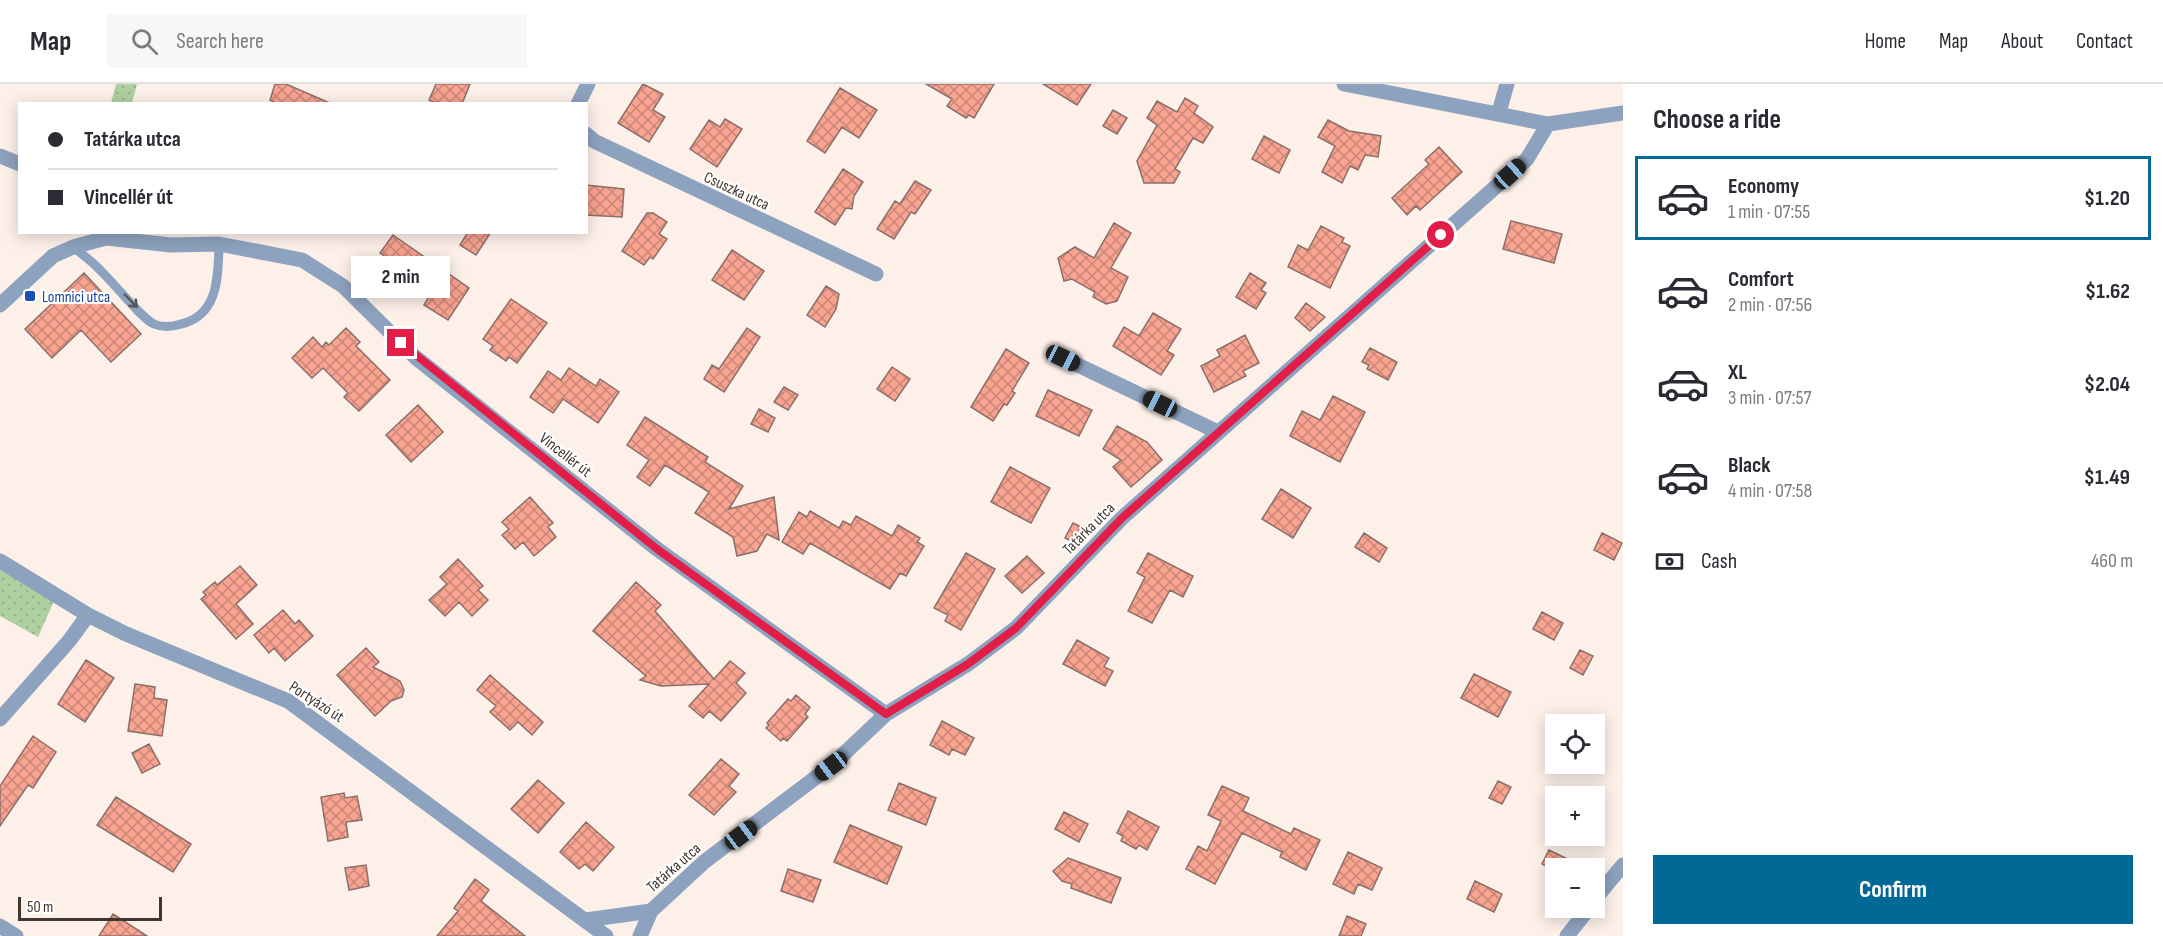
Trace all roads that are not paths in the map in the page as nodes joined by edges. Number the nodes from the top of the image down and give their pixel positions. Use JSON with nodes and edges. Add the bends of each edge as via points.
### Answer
{"nodes":[{"id":1,"x":588,"y":84,"type":"edge"},
{"id":2,"x":1344,"y":84,"type":"edge"},
{"id":3,"x":1507,"y":84,"type":"edge"},
{"id":4,"x":579,"y":102,"type":"edge"},
{"id":5,"x":1499,"y":112,"type":"junction"},
{"id":6,"x":1623,"y":113,"type":"edge"},
{"id":7,"x":1548,"y":124,"type":"junction"},
{"id":8,"x":588,"y":136,"type":"edge"},
{"id":9,"x":0,"y":156,"type":"edge"},
{"id":10,"x":18,"y":163,"type":"edge"},
{"id":11,"x":71,"y":240,"type":"edge"},
{"id":12,"x":219,"y":244,"type":"junction"},
{"id":13,"x":876,"y":274,"type":"dead end"},
{"id":14,"x":0,"y":305,"type":"edge"},
{"id":15,"x":1063,"y":358,"type":"dead end"},
{"id":16,"x":1218,"y":432,"type":"junction"},
{"id":17,"x":0,"y":561,"type":"edge"},
{"id":18,"x":87,"y":615,"type":"junction"},
{"id":19,"x":886,"y":714,"type":"junction"},
{"id":20,"x":0,"y":719,"type":"edge"},
{"id":21,"x":1623,"y":865,"type":"edge"},
{"id":22,"x":1605,"y":887,"type":"edge"},
{"id":23,"x":651,"y":911,"type":"junction"},
{"id":24,"x":1581,"y":918,"type":"edge"},
{"id":25,"x":586,"y":920,"type":"junction"},
{"id":26,"x":0,"y":926,"type":"edge"},
{"id":27,"x":16,"y":936,"type":"edge"},
{"id":28,"x":606,"y":936,"type":"edge"},
{"id":29,"x":640,"y":936,"type":"edge"},
{"id":30,"x":1567,"y":936,"type":"edge"}],
"edges":[{"from":1,"to":4,"type":"street"},
{"from":2,"to":5,"type":"street"},
{"from":3,"to":5,"type":"street"},
{"from":5,"to":7,"type":"street"},
{"from":6,"to":7,"type":"street"},
{"from":7,"to":16,"type":"street","name":"Tatárka utca","via":[[1527,159]]},
{"from":8,"to":13,"type":"street","name":"Csuszka utca","via":[[662,176]]},
{"from":9,"to":10,"type":"street"},
{"from":11,"to":12,"type":"street","name":"Vincellér út"},
{"from":11,"to":12,"type":"lane","one_way":true,"via":[[152,323],[170,327],[190,322],[206,310],[215,295]]},
{"from":11,"to":14,"type":"street","name":"Vincellér út"},
{"from":12,"to":19,"type":"street","name":"Vincellér út","via":[[294,258],[326,273],[415,357],[657,549]]},
{"from":15,"to":16,"type":"street"},
{"from":16,"to":19,"type":"street","name":"Tatárka utca","via":[[1122,518],[1016,628],[968,664]]},
{"from":17,"to":18,"type":"street","name":"Portyázó út"},
{"from":18,"to":20,"type":"street"},
{"from":18,"to":25,"type":"street","name":"Portyázó út","via":[[288,701]]},
{"from":19,"to":23,"type":"street","name":"Tatárka utca","via":[[831,766],[704,862]]},
{"from":21,"to":22,"type":"street"},
{"from":23,"to":25,"type":"street"},
{"from":23,"to":29,"type":"street","name":"Tatárka utca"},
{"from":24,"to":30,"type":"street"},
{"from":25,"to":28,"type":"street","name":"Portyázó út"},
{"from":26,"to":27,"type":"street"}]}
